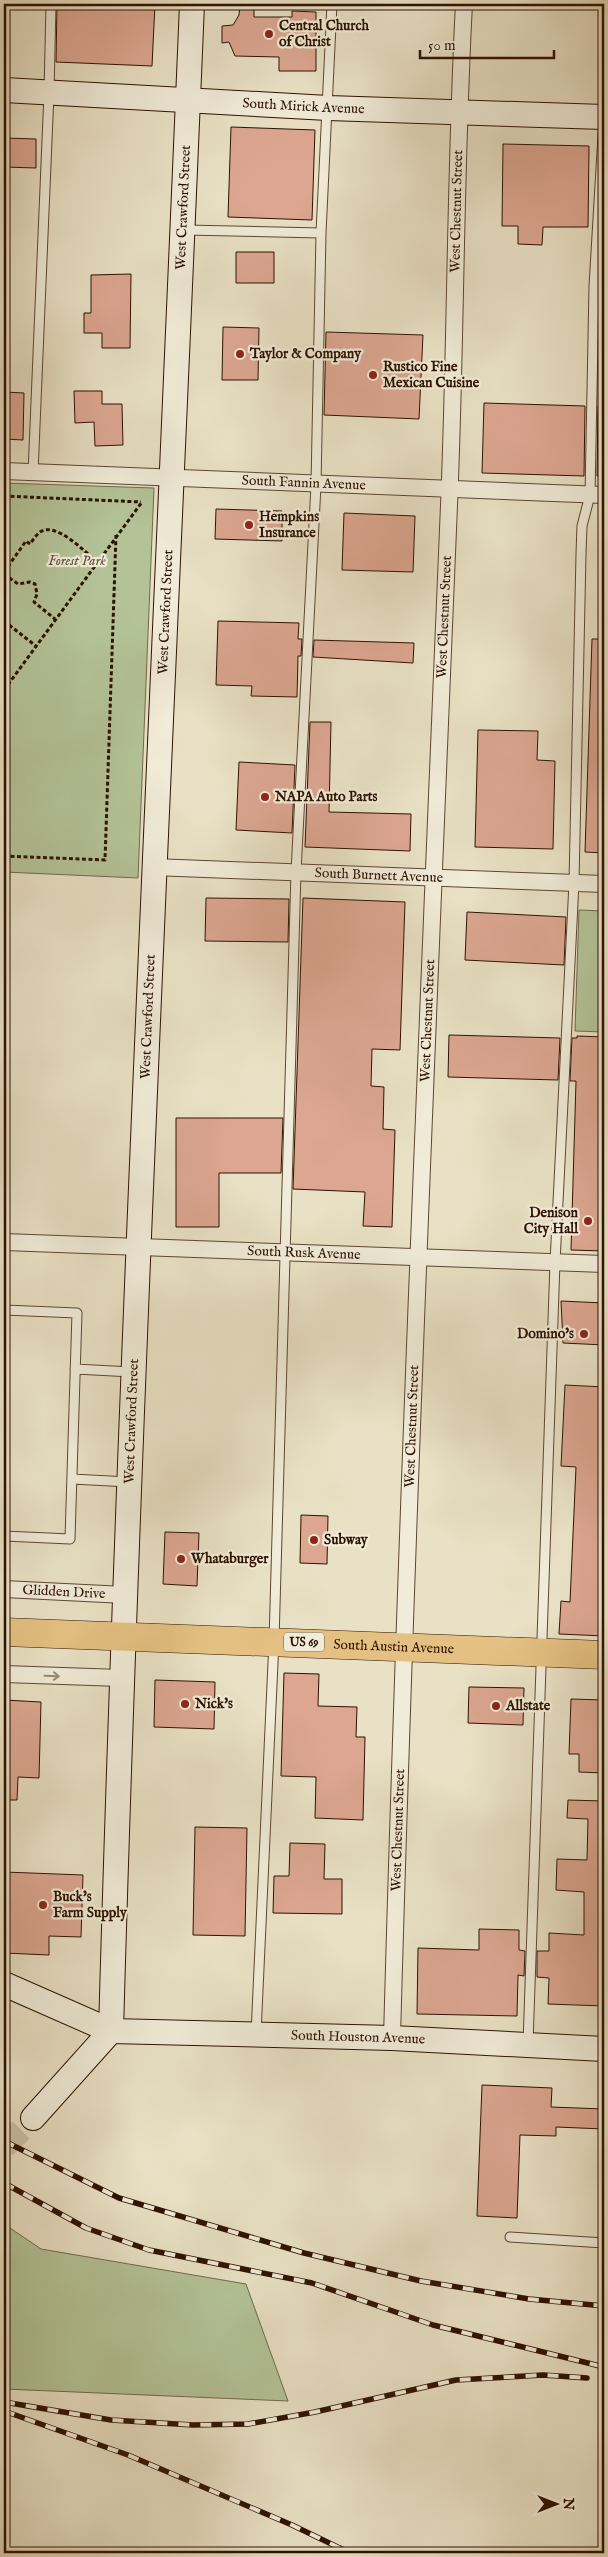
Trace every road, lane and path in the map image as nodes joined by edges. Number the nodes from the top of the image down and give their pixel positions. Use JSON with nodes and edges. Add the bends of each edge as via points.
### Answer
{"nodes":[{"id":1,"x":51,"y":4,"type":"edge"},
{"id":2,"x":192,"y":4,"type":"edge"},
{"id":3,"x":332,"y":4,"type":"edge"},
{"id":4,"x":464,"y":4,"type":"edge"},
{"id":5,"x":4,"y":90,"type":"edge"},
{"id":6,"x":49,"y":93,"type":"junction"},
{"id":7,"x":188,"y":100,"type":"junction"},
{"id":8,"x":328,"y":108,"type":"junction"},
{"id":9,"x":458,"y":112,"type":"junction"},
{"id":10,"x":604,"y":118,"type":"edge"},
{"id":11,"x":180,"y":230,"type":"junction"},
{"id":12,"x":321,"y":233,"type":"junction"},
{"id":13,"x":4,"y":471,"type":"edge"},
{"id":14,"x":33,"y":473,"type":"junction"},
{"id":15,"x":172,"y":479,"type":"junction"},
{"id":16,"x":316,"y":485,"type":"junction"},
{"id":17,"x":450,"y":490,"type":"junction"},
{"id":18,"x":597,"y":495,"type":"edge"},
{"id":19,"x":4,"y":496,"type":"edge"},
{"id":20,"x":116,"y":535,"type":"junction"},
{"id":21,"x":97,"y":562,"type":"junction"},
{"id":22,"x":4,"y":573,"type":"edge"},
{"id":23,"x":56,"y":619,"type":"junction"},
{"id":24,"x":4,"y":621,"type":"edge"},
{"id":25,"x":36,"y":646,"type":"junction"},
{"id":26,"x":4,"y":690,"type":"edge"},
{"id":27,"x":4,"y":856,"type":"edge"},
{"id":28,"x":153,"y":867,"type":"junction"},
{"id":29,"x":296,"y":872,"type":"junction"},
{"id":30,"x":434,"y":877,"type":"junction"},
{"id":31,"x":574,"y":883,"type":"junction"},
{"id":32,"x":604,"y":884,"type":"edge"},
{"id":33,"x":4,"y":1242,"type":"edge"},
{"id":34,"x":140,"y":1246,"type":"junction"},
{"id":35,"x":285,"y":1252,"type":"junction"},
{"id":36,"x":420,"y":1258,"type":"junction"},
{"id":37,"x":555,"y":1262,"type":"junction"},
{"id":38,"x":604,"y":1264,"type":"edge"},
{"id":39,"x":4,"y":1310,"type":"edge"},
{"id":40,"x":75,"y":1369,"type":"junction"},
{"id":41,"x":134,"y":1373,"type":"junction"},
{"id":42,"x":72,"y":1479,"type":"junction"},
{"id":43,"x":130,"y":1482,"type":"junction"},
{"id":44,"x":4,"y":1536,"type":"edge"},
{"id":45,"x":4,"y":1590,"type":"edge"},
{"id":46,"x":125,"y":1595,"type":"junction"},
{"id":47,"x":4,"y":1632,"type":"edge"},
{"id":48,"x":122,"y":1635,"type":"junction"},
{"id":49,"x":274,"y":1641,"type":"junction"},
{"id":50,"x":403,"y":1647,"type":"junction"},
{"id":51,"x":541,"y":1652,"type":"junction"},
{"id":52,"x":604,"y":1655,"type":"edge"},
{"id":53,"x":4,"y":1674,"type":"edge"},
{"id":54,"x":121,"y":1678,"type":"junction"},
{"id":55,"x":4,"y":1984,"type":"edge"},
{"id":56,"x":111,"y":2031,"type":"junction"},
{"id":57,"x":256,"y":2034,"type":"junction"},
{"id":58,"x":392,"y":2038,"type":"junction"},
{"id":59,"x":528,"y":2045,"type":"junction"},
{"id":60,"x":604,"y":2049,"type":"edge"},
{"id":61,"x":33,"y":2118,"type":"tunnel mouth"},
{"id":62,"x":510,"y":2236,"type":"dead end"},
{"id":63,"x":604,"y":2243,"type":"edge"}],
"edges":[{"from":1,"to":6,"type":"lane"},
{"from":2,"to":7,"type":"street","name":"West Crawford Street"},
{"from":3,"to":8,"type":"lane"},
{"from":4,"to":9,"type":"street","name":"West Chestnut Street"},
{"from":5,"to":6,"type":"street","name":"South Mirick Avenue"},
{"from":6,"to":7,"type":"street","name":"South Mirick Avenue"},
{"from":6,"to":14,"type":"lane"},
{"from":7,"to":8,"type":"street","name":"South Mirick Avenue"},
{"from":7,"to":11,"type":"street","name":"West Crawford Street"},
{"from":8,"to":9,"type":"street","name":"South Mirick Avenue"},
{"from":8,"to":12,"type":"lane"},
{"from":9,"to":10,"type":"street","name":"South Mirick Avenue"},
{"from":9,"to":17,"type":"street","name":"West Chestnut Street"},
{"from":10,"to":18,"type":"lane","via":[[594,286]]},
{"from":11,"to":12,"type":"lane"},
{"from":11,"to":15,"type":"street","name":"West Crawford Street"},
{"from":12,"to":16,"type":"lane"},
{"from":13,"to":14,"type":"street","name":"South Fannin Avenue"},
{"from":14,"to":15,"type":"street","name":"South Fannin Avenue"},
{"from":15,"to":16,"type":"street","name":"South Fannin Avenue"},
{"from":15,"to":28,"type":"street","name":"West Crawford Street"},
{"from":16,"to":17,"type":"street","name":"South Fannin Avenue"},
{"from":16,"to":29,"type":"lane"},
{"from":17,"to":18,"type":"street","name":"South Fannin Avenue"},
{"from":17,"to":30,"type":"street","name":"West Chestnut Street"},
{"from":18,"to":31,"type":"lane","via":[[582,535]]},
{"from":19,"to":20,"type":"path","via":[[142,502]]},
{"from":20,"to":21,"type":"path"},
{"from":20,"to":27,"type":"path","via":[[105,860]]},
{"from":21,"to":22,"type":"path","via":[[61,532],[49,529],[41,531],[30,544],[26,541]]},
{"from":21,"to":23,"type":"path"},
{"from":22,"to":23,"type":"path","via":[[18,584],[35,584],[37,594],[34,602]]},
{"from":23,"to":25,"type":"path"},
{"from":24,"to":25,"type":"path"},
{"from":25,"to":26,"type":"path"},
{"from":28,"to":29,"type":"street","name":"South Burnett Avenue"},
{"from":28,"to":34,"type":"street","name":"West Crawford Street"},
{"from":29,"to":30,"type":"street","name":"South Burnett Avenue"},
{"from":29,"to":35,"type":"lane"},
{"from":30,"to":31,"type":"street","name":"South Burnett Avenue"},
{"from":30,"to":36,"type":"street","name":"West Chestnut Street"},
{"from":31,"to":32,"type":"street","name":"South Burnett Avenue"},
{"from":31,"to":37,"type":"lane"},
{"from":33,"to":34,"type":"street","name":"South Rusk Avenue"},
{"from":34,"to":35,"type":"street","name":"South Rusk Avenue"},
{"from":34,"to":41,"type":"street","name":"West Crawford Street"},
{"from":35,"to":36,"type":"street","name":"South Rusk Avenue"},
{"from":35,"to":49,"type":"lane"},
{"from":36,"to":37,"type":"street","name":"South Rusk Avenue"},
{"from":36,"to":50,"type":"street","name":"West Chestnut Street"},
{"from":37,"to":38,"type":"street","name":"South Rusk Avenue"},
{"from":37,"to":51,"type":"lane"},
{"from":39,"to":40,"type":"lane","via":[[77,1313]]},
{"from":40,"to":41,"type":"lane"},
{"from":40,"to":42,"type":"lane"},
{"from":41,"to":43,"type":"street","name":"West Crawford Street"},
{"from":42,"to":43,"type":"lane"},
{"from":42,"to":44,"type":"lane","via":[[70,1539]]},
{"from":43,"to":46,"type":"street","name":"West Crawford Street"},
{"from":45,"to":46,"type":"street","name":"Glidden Drive"},
{"from":46,"to":48,"type":"street","name":"West Crawford Street"},
{"from":47,"to":48,"type":"highway","name":"South Austin Avenue","number":"US 69"},
{"from":48,"to":49,"type":"highway","name":"South Austin Avenue","number":"US 69"},
{"from":48,"to":54,"type":"street","name":"West Crawford Street"},
{"from":49,"to":50,"type":"highway","name":"South Austin Avenue","number":"US 69"},
{"from":49,"to":57,"type":"lane"},
{"from":50,"to":51,"type":"highway","name":"South Austin Avenue","number":"US 69"},
{"from":50,"to":58,"type":"street","name":"West Chestnut Street"},
{"from":51,"to":52,"type":"highway","name":"South Austin Avenue","number":"US 69"},
{"from":51,"to":59,"type":"lane"},
{"from":53,"to":54,"type":"street","one_way":true},
{"from":54,"to":56,"type":"street","name":"West Crawford Street"},
{"from":55,"to":56,"type":"street"},
{"from":56,"to":57,"type":"street","name":"South Houston Avenue"},
{"from":56,"to":61,"type":"street"},
{"from":57,"to":58,"type":"street","name":"South Houston Avenue"},
{"from":58,"to":59,"type":"street","name":"South Houston Avenue"},
{"from":59,"to":60,"type":"street","name":"South Houston Avenue"},
{"from":62,"to":63,"type":"lane"}]}
